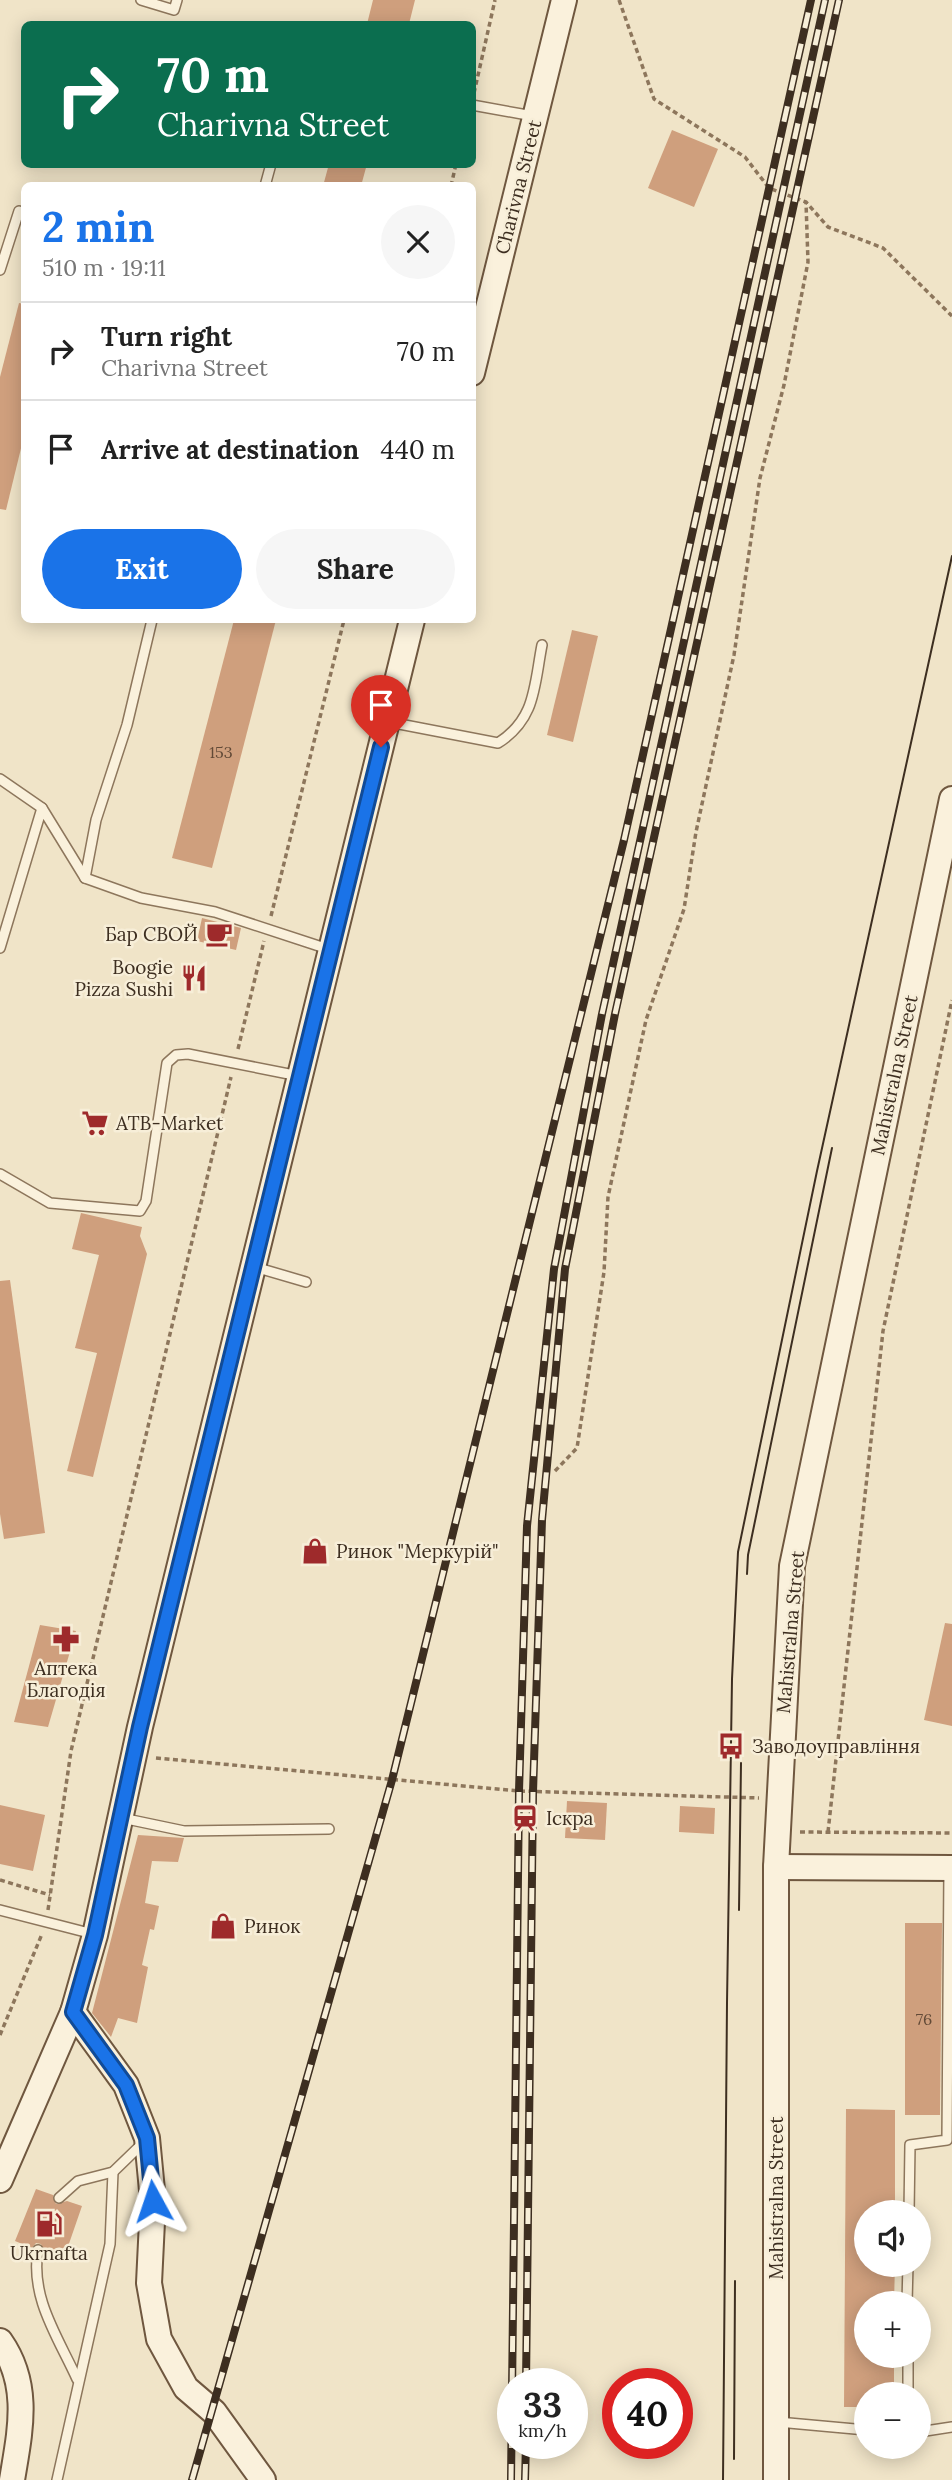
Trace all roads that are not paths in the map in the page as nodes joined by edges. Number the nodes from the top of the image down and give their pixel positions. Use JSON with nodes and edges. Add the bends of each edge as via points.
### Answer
{"nodes":[{"id":1,"x":141,"y":0,"type":"edge"},
{"id":2,"x":177,"y":0,"type":"edge"},
{"id":3,"x":564,"y":0,"type":"edge"},
{"id":4,"x":476,"y":106,"type":"edge"},
{"id":5,"x":536,"y":117,"type":"junction"},
{"id":6,"x":19,"y":211,"type":"dead end"},
{"id":7,"x":0,"y":270,"type":"edge"},
{"id":8,"x":476,"y":357,"type":"edge"},
{"id":9,"x":151,"y":623,"type":"edge"},
{"id":10,"x":411,"y":623,"type":"edge"},
{"id":11,"x":542,"y":645,"type":"dead end"},
{"id":12,"x":387,"y":721,"type":"junction"},
{"id":13,"x":0,"y":779,"type":"edge"},
{"id":14,"x":952,"y":799,"type":"edge"},
{"id":15,"x":42,"y":808,"type":"junction"},
{"id":16,"x":85,"y":878,"type":"junction"},
{"id":17,"x":0,"y":947,"type":"edge"},
{"id":18,"x":331,"y":950,"type":"junction"},
{"id":19,"x":300,"y":1076,"type":"junction"},
{"id":20,"x":0,"y":1174,"type":"edge"},
{"id":21,"x":253,"y":1267,"type":"junction"},
{"id":22,"x":306,"y":1282,"type":"dead end"},
{"id":23,"x":120,"y":1818,"type":"junction"},
{"id":24,"x":329,"y":1829,"type":"dead end"},
{"id":25,"x":776,"y":1867,"type":"junction"},
{"id":26,"x":950,"y":1868,"type":"edge"},
{"id":27,"x":0,"y":1910,"type":"edge"},
{"id":28,"x":95,"y":1935,"type":"junction"},
{"id":29,"x":73,"y":2012,"type":"junction"},
{"id":30,"x":147,"y":2138,"type":"junction"},
{"id":31,"x":113,"y":2172,"type":"junction"},
{"id":32,"x":0,"y":2180,"type":"edge"},
{"id":33,"x":59,"y":2198,"type":"dead end"},
{"id":34,"x":909,"y":2200,"type":"edge"},
{"id":35,"x":38,"y":2250,"type":"dead end"},
{"id":36,"x":0,"y":2342,"type":"edge"},
{"id":37,"x":78,"y":2379,"type":"junction"},
{"id":38,"x":776,"y":2422,"type":"junction"},
{"id":39,"x":952,"y":2427,"type":"edge"},
{"id":40,"x":854,"y":2429,"type":"edge"},
{"id":41,"x":931,"y":2430,"type":"edge"},
{"id":42,"x":12,"y":2480,"type":"edge"},
{"id":43,"x":57,"y":2480,"type":"edge"},
{"id":44,"x":263,"y":2480,"type":"edge"},
{"id":45,"x":776,"y":2480,"type":"edge"}],
"edges":[{"from":1,"to":2,"type":"lane","via":[[174,10]]},
{"from":3,"to":5,"type":"street","name":"Charivna Street"},
{"from":4,"to":5,"type":"lane"},
{"from":5,"to":8,"type":"street","name":"Charivna Street"},
{"from":6,"to":7,"type":"lane"},
{"from":9,"to":16,"type":"lane","via":[[127,725],[96,820]]},
{"from":10,"to":12,"type":"street"},
{"from":11,"to":12,"type":"lane","via":[[528,716],[515,733],[498,743]]},
{"from":12,"to":18,"type":"street"},
{"from":13,"to":15,"type":"lane"},
{"from":14,"to":25,"type":"street","name":"Mahistralna Street","via":[[792,1566]]},
{"from":15,"to":16,"type":"lane"},
{"from":15,"to":17,"type":"lane"},
{"from":16,"to":18,"type":"lane","via":[[141,898],[215,912]]},
{"from":18,"to":19,"type":"street"},
{"from":19,"to":20,"type":"lane","via":[[176,1055],[167,1063],[146,1201],[140,1211],[50,1203]]},
{"from":19,"to":21,"type":"street"},
{"from":21,"to":22,"type":"lane"},
{"from":21,"to":23,"type":"street"},
{"from":23,"to":24,"type":"lane","via":[[184,1830]]},
{"from":23,"to":28,"type":"street"},
{"from":25,"to":26,"type":"street"},
{"from":25,"to":38,"type":"street","name":"Mahistralna Street"},
{"from":26,"to":34,"type":"lane","via":[[947,2140],[911,2145]]},
{"from":27,"to":28,"type":"lane"},
{"from":28,"to":29,"type":"street"},
{"from":29,"to":30,"type":"street","via":[[126,2085]]},
{"from":29,"to":32,"type":"street"},
{"from":30,"to":31,"type":"lane"},
{"from":30,"to":44,"type":"street","via":[[153,2201],[149,2283],[159,2339],[186,2388],[214,2412]]},
{"from":31,"to":33,"type":"lane","via":[[78,2181]]},
{"from":31,"to":37,"type":"lane","via":[[110,2244]]},
{"from":35,"to":37,"type":"lane","via":[[34,2274],[38,2297]]},
{"from":36,"to":42,"type":"street","via":[[21,2390],[23,2414]]},
{"from":37,"to":43,"type":"lane"},
{"from":38,"to":40,"type":"lane"},
{"from":38,"to":45,"type":"street","name":"Mahistralna Street"},
{"from":39,"to":41,"type":"lane"}]}
